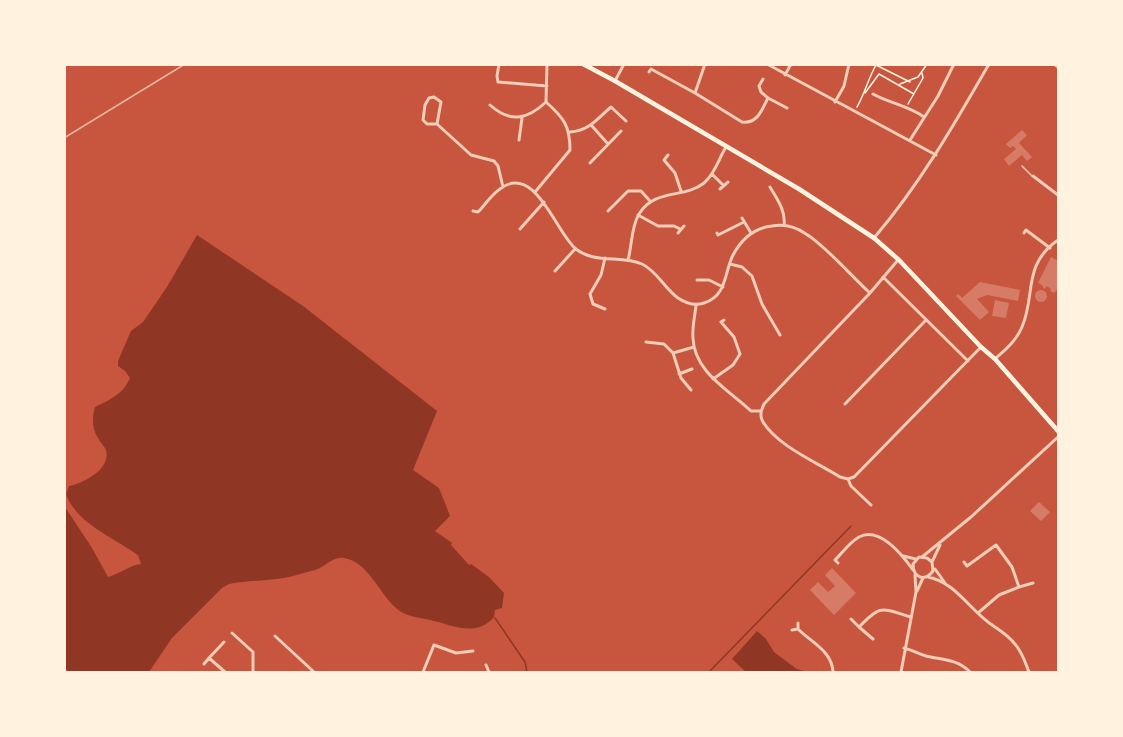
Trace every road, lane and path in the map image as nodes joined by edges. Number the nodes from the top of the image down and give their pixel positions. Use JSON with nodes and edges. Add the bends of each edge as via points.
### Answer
{"nodes":[{"id":1,"x":499,"y":64,"type":"edge"},
{"id":2,"x":547,"y":64,"type":"edge"},
{"id":3,"x":583,"y":64,"type":"edge"},
{"id":4,"x":624,"y":64,"type":"edge"},
{"id":5,"x":706,"y":64,"type":"edge"},
{"id":6,"x":712,"y":64,"type":"edge"},
{"id":7,"x":767,"y":64,"type":"edge"},
{"id":8,"x":791,"y":64,"type":"edge"},
{"id":9,"x":849,"y":64,"type":"edge"},
{"id":10,"x":927,"y":64,"type":"edge"},
{"id":11,"x":989,"y":64,"type":"edge"},
{"id":12,"x":1054,"y":64,"type":"edge"},
{"id":13,"x":875,"y":65,"type":"edge"},
{"id":14,"x":955,"y":65,"type":"edge"},
{"id":15,"x":1059,"y":67,"type":"edge"},
{"id":16,"x":651,"y":69,"type":"edge"},
{"id":17,"x":922,"y":73,"type":"junction"},
{"id":18,"x":785,"y":75,"type":"junction"},
{"id":19,"x":763,"y":79,"type":"dead end"},
{"id":20,"x":615,"y":81,"type":"junction"},
{"id":21,"x":910,"y":82,"type":"junction"},
{"id":22,"x":898,"y":85,"type":"junction"},
{"id":23,"x":548,"y":86,"type":"junction"},
{"id":24,"x":695,"y":93,"type":"junction"},
{"id":25,"x":865,"y":93,"type":"junction"},
{"id":26,"x":873,"y":94,"type":"dead end"},
{"id":27,"x":914,"y":94,"type":"junction"},
{"id":28,"x":768,"y":98,"type":"junction"},
{"id":29,"x":546,"y":102,"type":"junction"},
{"id":30,"x":835,"y":102,"type":"junction"},
{"id":31,"x":490,"y":105,"type":"dead end"},
{"id":32,"x":787,"y":108,"type":"dead end"},
{"id":33,"x":906,"y":108,"type":"junction"},
{"id":34,"x":854,"y":112,"type":"junction"},
{"id":35,"x":924,"y":117,"type":"junction"},
{"id":36,"x":522,"y":118,"type":"junction"},
{"id":37,"x":626,"y":122,"type":"dead end"},
{"id":38,"x":437,"y":124,"type":"junction"},
{"id":39,"x":592,"y":126,"type":"junction"},
{"id":40,"x":621,"y":131,"type":"dead end"},
{"id":41,"x":570,"y":132,"type":"junction"},
{"id":42,"x":519,"y":140,"type":"dead end"},
{"id":43,"x":910,"y":140,"type":"junction"},
{"id":44,"x":608,"y":144,"type":"junction"},
{"id":45,"x":726,"y":147,"type":"junction"},
{"id":46,"x":668,"y":155,"type":"dead end"},
{"id":47,"x":936,"y":155,"type":"junction"},
{"id":48,"x":590,"y":163,"type":"dead end"},
{"id":49,"x":1022,"y":166,"type":"dead end"},
{"id":50,"x":712,"y":174,"type":"junction"},
{"id":51,"x":1033,"y":176,"type":"joint"},
{"id":52,"x":728,"y":182,"type":"dead end"},
{"id":53,"x":723,"y":185,"type":"junction"},
{"id":54,"x":770,"y":186,"type":"dead end"},
{"id":55,"x":503,"y":187,"type":"junction"},
{"id":56,"x":720,"y":189,"type":"dead end"},
{"id":57,"x":681,"y":191,"type":"junction"},
{"id":58,"x":535,"y":192,"type":"junction"},
{"id":59,"x":1059,"y":195,"type":"edge"},
{"id":60,"x":650,"y":201,"type":"junction"},
{"id":61,"x":544,"y":202,"type":"junction"},
{"id":62,"x":472,"y":211,"type":"dead end"},
{"id":63,"x":607,"y":212,"type":"dead end"},
{"id":64,"x":638,"y":215,"type":"junction"},
{"id":65,"x":784,"y":225,"type":"junction"},
{"id":66,"x":520,"y":229,"type":"dead end"},
{"id":67,"x":678,"y":233,"type":"dead end"},
{"id":68,"x":717,"y":233,"type":"dead end"},
{"id":69,"x":751,"y":233,"type":"junction"},
{"id":70,"x":1024,"y":233,"type":"dead end"},
{"id":71,"x":874,"y":238,"type":"junction"},
{"id":72,"x":1059,"y":240,"type":"edge"},
{"id":73,"x":1050,"y":248,"type":"junction"},
{"id":74,"x":575,"y":249,"type":"junction"},
{"id":75,"x":605,"y":258,"type":"junction"},
{"id":76,"x":628,"y":260,"type":"junction"},
{"id":77,"x":899,"y":260,"type":"junction"},
{"id":78,"x":730,"y":264,"type":"junction"},
{"id":79,"x":555,"y":271,"type":"dead end"},
{"id":80,"x":883,"y":277,"type":"junction"},
{"id":81,"x":699,"y":279,"type":"dead end"},
{"id":82,"x":723,"y":287,"type":"junction"},
{"id":83,"x":870,"y":294,"type":"junction"},
{"id":84,"x":696,"y":305,"type":"junction"},
{"id":85,"x":605,"y":309,"type":"dead end"},
{"id":86,"x":926,"y":320,"type":"junction"},
{"id":87,"x":721,"y":323,"type":"dead end"},
{"id":88,"x":780,"y":335,"type":"dead end"},
{"id":89,"x":646,"y":342,"type":"dead end"},
{"id":90,"x":694,"y":347,"type":"junction"},
{"id":91,"x":981,"y":347,"type":"junction"},
{"id":92,"x":673,"y":354,"type":"junction"},
{"id":93,"x":995,"y":359,"type":"junction"},
{"id":94,"x":968,"y":361,"type":"junction"},
{"id":95,"x":692,"y":369,"type":"dead end"},
{"id":96,"x":679,"y":374,"type":"junction"},
{"id":97,"x":713,"y":379,"type":"junction"},
{"id":98,"x":691,"y":390,"type":"dead end"},
{"id":99,"x":845,"y":404,"type":"dead end"},
{"id":100,"x":760,"y":411,"type":"junction"},
{"id":101,"x":1059,"y":431,"type":"edge"},
{"id":102,"x":1059,"y":437,"type":"edge"},
{"id":103,"x":848,"y":479,"type":"junction"},
{"id":104,"x":871,"y":505,"type":"dead end"},
{"id":105,"x":940,"y":544,"type":"junction"},
{"id":106,"x":902,"y":555,"type":"junction"},
{"id":107,"x":922,"y":557,"type":"junction"},
{"id":108,"x":916,"y":559,"type":"junction"},
{"id":109,"x":932,"y":562,"type":"junction"},
{"id":110,"x":964,"y":562,"type":"dead end"},
{"id":111,"x":838,"y":563,"type":"dead end"},
{"id":112,"x":934,"y":567,"type":"junction"},
{"id":113,"x":913,"y":570,"type":"junction"},
{"id":114,"x":915,"y":575,"type":"junction"},
{"id":115,"x":925,"y":577,"type":"junction"},
{"id":116,"x":1033,"y":583,"type":"dead end"},
{"id":117,"x":946,"y":584,"type":"junction"},
{"id":118,"x":1019,"y":587,"type":"junction"},
{"id":119,"x":916,"y":592,"type":"junction"},
{"id":120,"x":978,"y":613,"type":"junction"},
{"id":121,"x":910,"y":617,"type":"junction"},
{"id":122,"x":851,"y":618,"type":"dead end"},
{"id":123,"x":798,"y":623,"type":"dead end"},
{"id":124,"x":859,"y":627,"type":"junction"},
{"id":125,"x":798,"y":629,"type":"junction"},
{"id":126,"x":792,"y":630,"type":"dead end"},
{"id":127,"x":232,"y":633,"type":"dead end"},
{"id":128,"x":275,"y":636,"type":"dead end"},
{"id":129,"x":873,"y":639,"type":"dead end"},
{"id":130,"x":224,"y":642,"type":"dead end"},
{"id":131,"x":904,"y":648,"type":"junction"},
{"id":132,"x":472,"y":651,"type":"dead end"},
{"id":133,"x":209,"y":658,"type":"junction"},
{"id":134,"x":204,"y":664,"type":"dead end"},
{"id":135,"x":486,"y":665,"type":"dead end"},
{"id":136,"x":225,"y":672,"type":"edge"},
{"id":137,"x":253,"y":672,"type":"edge"},
{"id":138,"x":315,"y":672,"type":"edge"},
{"id":139,"x":423,"y":672,"type":"edge"},
{"id":140,"x":489,"y":672,"type":"edge"},
{"id":141,"x":834,"y":672,"type":"edge"},
{"id":142,"x":901,"y":672,"type":"edge"},
{"id":143,"x":970,"y":672,"type":"edge"},
{"id":144,"x":1029,"y":672,"type":"edge"}],
"edges":[{"from":1,"to":23,"type":"street","via":[[498,82]]},
{"from":2,"to":23,"type":"street"},
{"from":3,"to":20,"type":"main road"},
{"from":4,"to":20,"type":"street"},
{"from":5,"to":6,"type":"street"},
{"from":5,"to":24,"type":"street"},
{"from":7,"to":18,"type":"street"},
{"from":8,"to":18,"type":"street"},
{"from":9,"to":30,"type":"street"},
{"from":10,"to":17,"type":"path"},
{"from":11,"to":47,"type":"street"},
{"from":12,"to":15,"type":"street"},
{"from":13,"to":21,"type":"path"},
{"from":13,"to":25,"type":"path"},
{"from":14,"to":35,"type":"street"},
{"from":16,"to":24,"type":"street"},
{"from":17,"to":21,"type":"path"},
{"from":17,"to":27,"type":"path"},
{"from":18,"to":30,"type":"street"},
{"from":19,"to":28,"type":"street","via":[[759,86]]},
{"from":20,"to":45,"type":"main road"},
{"from":21,"to":22,"type":"path"},
{"from":22,"to":25,"type":"path","via":[[879,74]]},
{"from":22,"to":27,"type":"path"},
{"from":23,"to":29,"type":"street"},
{"from":24,"to":28,"type":"street","via":[[749,123],[756,120]]},
{"from":25,"to":34,"type":"path"},
{"from":26,"to":33,"type":"street"},
{"from":27,"to":33,"type":"path"},
{"from":28,"to":32,"type":"street"},
{"from":29,"to":36,"type":"street"},
{"from":29,"to":41,"type":"street","via":[[563,118]]},
{"from":30,"to":34,"type":"street"},
{"from":31,"to":36,"type":"street","via":[[501,114]]},
{"from":33,"to":35,"type":"street"},
{"from":34,"to":43,"type":"street"},
{"from":35,"to":43,"type":"street"},
{"from":36,"to":42,"type":"street"},
{"from":37,"to":39,"type":"street","via":[[611,106]]},
{"from":38,"to":38,"type":"street","via":[[423,120],[429,98],[441,102]]},
{"from":38,"to":55,"type":"street","via":[[471,155],[494,161]]},
{"from":39,"to":41,"type":"street"},
{"from":39,"to":44,"type":"street"},
{"from":40,"to":44,"type":"street"},
{"from":41,"to":58,"type":"street","via":[[570,150]]},
{"from":43,"to":47,"type":"street"},
{"from":44,"to":48,"type":"street"},
{"from":45,"to":50,"type":"street"},
{"from":45,"to":71,"type":"main road"},
{"from":46,"to":57,"type":"street","via":[[664,160],[675,173]]},
{"from":47,"to":71,"type":"street"},
{"from":49,"to":51,"type":"lane"},
{"from":50,"to":53,"type":"street"},
{"from":50,"to":57,"type":"street","via":[[700,185]]},
{"from":51,"to":59,"type":"street"},
{"from":52,"to":53,"type":"street"},
{"from":53,"to":56,"type":"street"},
{"from":54,"to":65,"type":"street","via":[[785,217]]},
{"from":55,"to":58,"type":"street","via":[[520,183]]},
{"from":55,"to":62,"type":"street","via":[[478,212]]},
{"from":57,"to":60,"type":"street"},
{"from":58,"to":61,"type":"street"},
{"from":60,"to":63,"type":"street","via":[[641,191],[628,190]]},
{"from":60,"to":64,"type":"street"},
{"from":61,"to":66,"type":"street"},
{"from":61,"to":74,"type":"street"},
{"from":64,"to":67,"type":"street","via":[[658,226],[682,227]]},
{"from":64,"to":76,"type":"street"},
{"from":65,"to":69,"type":"street"},
{"from":65,"to":83,"type":"street","via":[[807,234]]},
{"from":68,"to":69,"type":"street","via":[[743,220]]},
{"from":69,"to":78,"type":"street"},
{"from":70,"to":73,"type":"street","via":[[1026,230]]},
{"from":71,"to":77,"type":"main road"},
{"from":72,"to":73,"type":"street"},
{"from":73,"to":93,"type":"street","via":[[1039,261],[1030,284],[1022,326],[1015,340]]},
{"from":74,"to":75,"type":"street"},
{"from":74,"to":79,"type":"street"},
{"from":75,"to":76,"type":"street"},
{"from":75,"to":85,"type":"street","via":[[590,294],[593,304]]},
{"from":76,"to":84,"type":"street","via":[[647,267],[678,298]]},
{"from":77,"to":80,"type":"street"},
{"from":77,"to":91,"type":"main road"},
{"from":78,"to":82,"type":"street"},
{"from":78,"to":88,"type":"street","via":[[742,267],[752,276]]},
{"from":80,"to":83,"type":"street"},
{"from":80,"to":86,"type":"street"},
{"from":81,"to":82,"type":"street"},
{"from":82,"to":84,"type":"street","via":[[711,300]]},
{"from":83,"to":100,"type":"street"},
{"from":84,"to":90,"type":"street"},
{"from":86,"to":94,"type":"street"},
{"from":86,"to":99,"type":"street"},
{"from":87,"to":97,"type":"street","via":[[734,337],[740,354]]},
{"from":89,"to":92,"type":"street","via":[[664,344]]},
{"from":90,"to":92,"type":"street"},
{"from":90,"to":97,"type":"street"},
{"from":91,"to":93,"type":"main road"},
{"from":91,"to":94,"type":"street"},
{"from":92,"to":96,"type":"street"},
{"from":93,"to":101,"type":"main road"},
{"from":94,"to":103,"type":"street","via":[[860,474]]},
{"from":95,"to":96,"type":"street"},
{"from":96,"to":98,"type":"street"},
{"from":97,"to":100,"type":"street","via":[[751,411]]},
{"from":100,"to":103,"type":"street","via":[[763,423],[780,439]]},
{"from":102,"to":105,"type":"street"},
{"from":103,"to":104,"type":"street"},
{"from":105,"to":107,"type":"street"},
{"from":105,"to":109,"type":"street"},
{"from":106,"to":108,"type":"street"},
{"from":106,"to":111,"type":"street","via":[[887,542],[863,535],[835,560]]},
{"from":106,"to":113,"type":"street"},
{"from":107,"to":108,"type":"street"},
{"from":107,"to":109,"type":"street"},
{"from":108,"to":113,"type":"street"},
{"from":109,"to":112,"type":"street"},
{"from":110,"to":118,"type":"street","via":[[969,568],[996,545],[1012,567]]},
{"from":112,"to":115,"type":"street"},
{"from":112,"to":117,"type":"street"},
{"from":113,"to":114,"type":"street"},
{"from":114,"to":115,"type":"street"},
{"from":114,"to":119,"type":"street"},
{"from":115,"to":117,"type":"street"},
{"from":115,"to":119,"type":"street"},
{"from":116,"to":118,"type":"street"},
{"from":117,"to":120,"type":"street"},
{"from":118,"to":120,"type":"street","via":[[999,595]]},
{"from":119,"to":121,"type":"street"},
{"from":120,"to":144,"type":"street","via":[[1014,642]]},
{"from":121,"to":124,"type":"street","via":[[883,608],[874,611]]},
{"from":121,"to":131,"type":"street"},
{"from":122,"to":124,"type":"street"},
{"from":123,"to":125,"type":"street"},
{"from":124,"to":129,"type":"street"},
{"from":125,"to":126,"type":"street"},
{"from":125,"to":141,"type":"street","via":[[829,656]]},
{"from":127,"to":137,"type":"street","via":[[252,652]]},
{"from":128,"to":138,"type":"street"},
{"from":130,"to":133,"type":"street"},
{"from":131,"to":142,"type":"street"},
{"from":131,"to":143,"type":"street","via":[[947,659]]},
{"from":132,"to":139,"type":"street","via":[[456,652],[434,645]]},
{"from":133,"to":134,"type":"street"},
{"from":133,"to":136,"type":"street"},
{"from":135,"to":140,"type":"street"}]}
